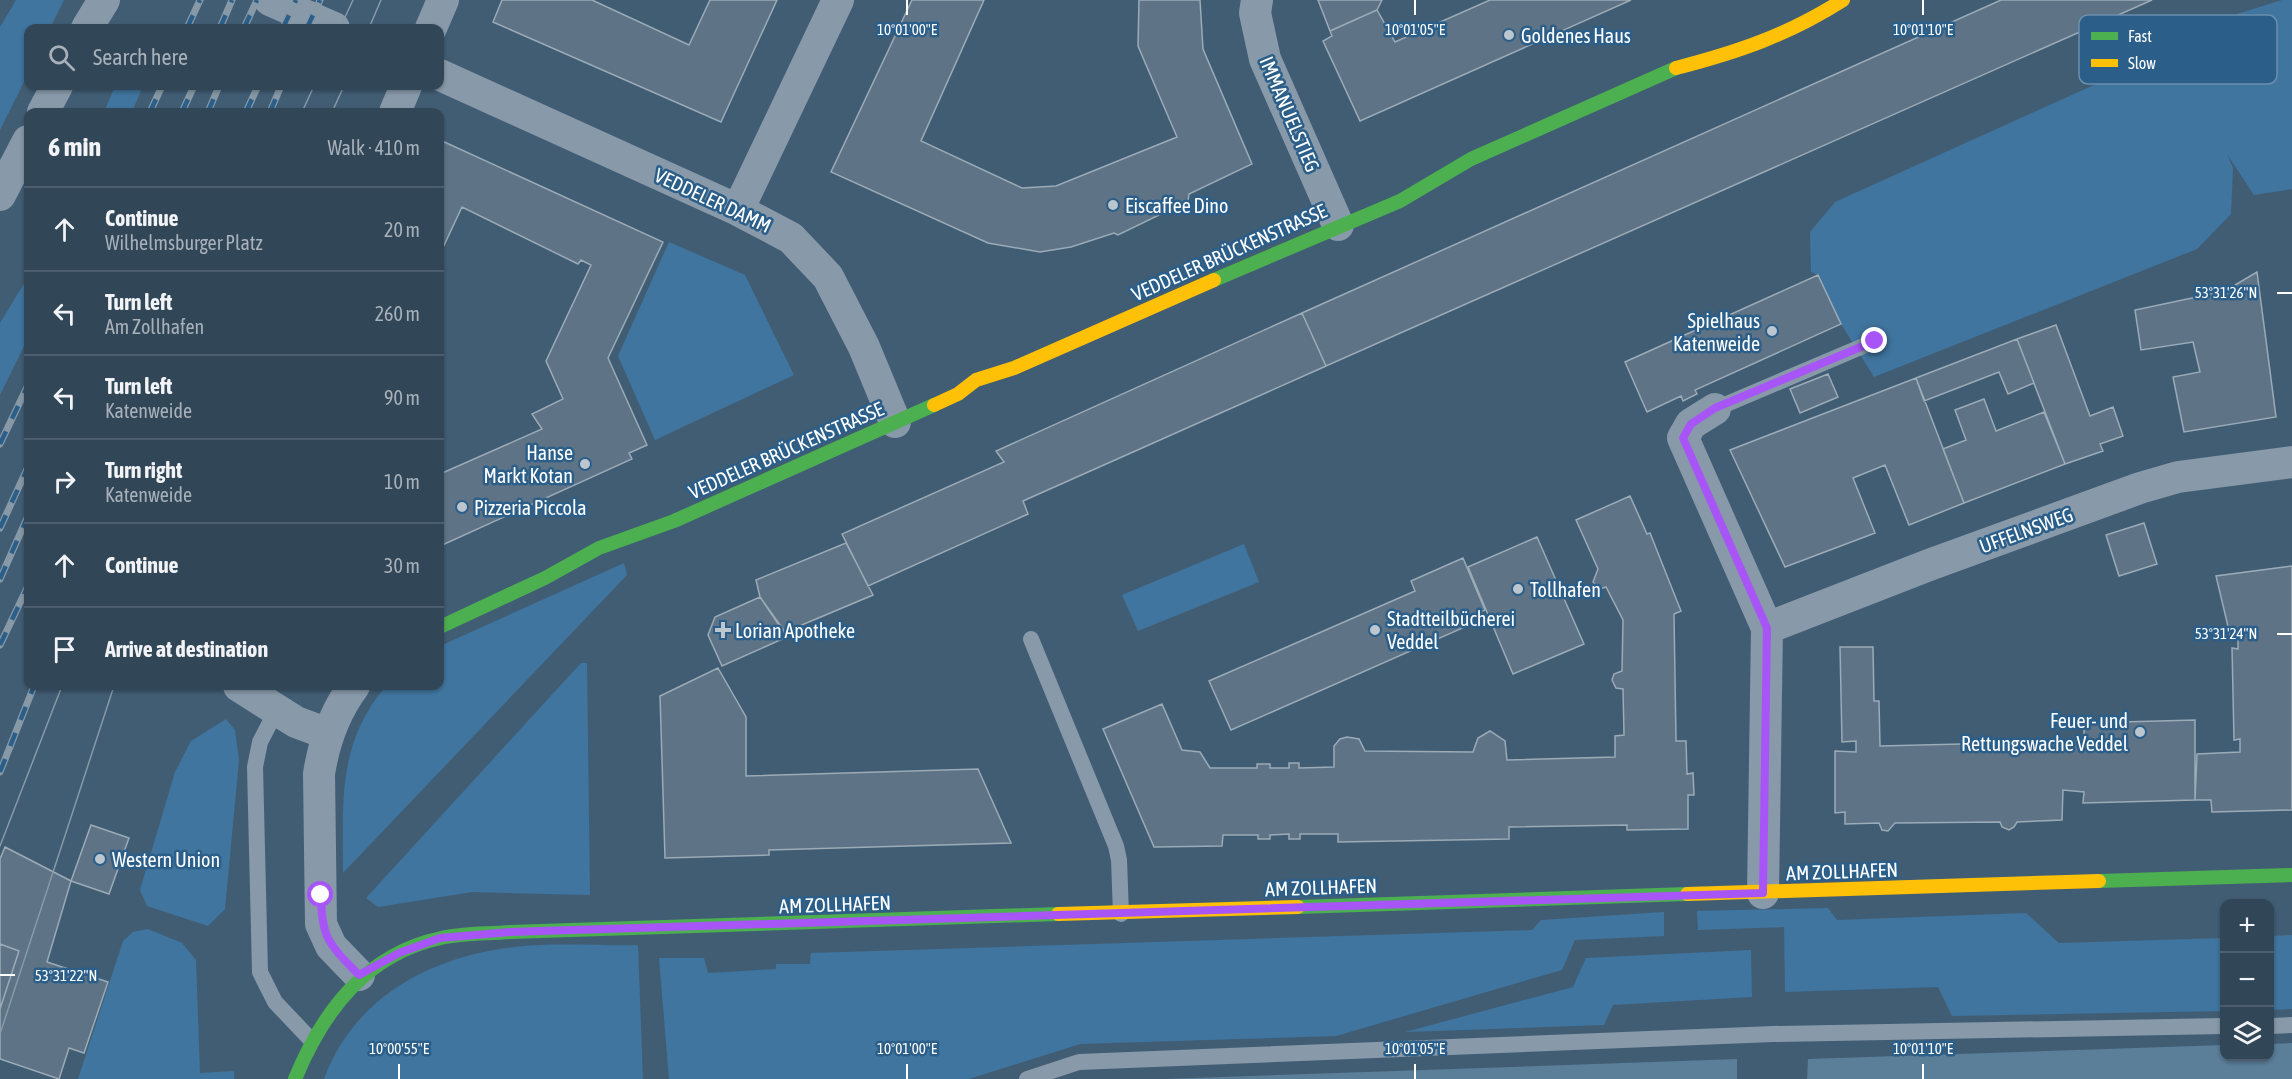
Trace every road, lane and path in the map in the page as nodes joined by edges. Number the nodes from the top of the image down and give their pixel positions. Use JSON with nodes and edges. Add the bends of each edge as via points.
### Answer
{"nodes":[{"id":1,"x":104,"y":0,"type":"edge"},
{"id":2,"x":270,"y":0,"type":"edge"},
{"id":3,"x":443,"y":0,"type":"edge"},
{"id":4,"x":838,"y":0,"type":"edge"},
{"id":5,"x":1257,"y":0,"type":"edge"},
{"id":6,"x":1843,"y":0,"type":"edge"},
{"id":7,"x":1812,"y":9,"type":"edge"},
{"id":8,"x":89,"y":24,"type":"edge"},
{"id":9,"x":325,"y":24,"type":"edge"},
{"id":10,"x":433,"y":24,"type":"edge"},
{"id":11,"x":444,"y":77,"type":"edge"},
{"id":12,"x":55,"y":90,"type":"edge"},
{"id":13,"x":404,"y":90,"type":"edge"},
{"id":14,"x":45,"y":108,"type":"edge"},
{"id":15,"x":397,"y":108,"type":"edge"},
{"id":16,"x":24,"y":149,"type":"edge"},
{"id":17,"x":0,"y":195,"type":"edge"},
{"id":18,"x":738,"y":210,"type":"junction"},
{"id":19,"x":1338,"y":225,"type":"junction"},
{"id":20,"x":1875,"y":341,"type":"dead end"},
{"id":21,"x":1715,"y":408,"type":"joint"},
{"id":22,"x":895,"y":422,"type":"junction"},
{"id":23,"x":2292,"y":462,"type":"edge"},
{"id":24,"x":444,"y":625,"type":"edge"},
{"id":25,"x":1767,"y":628,"type":"junction"},
{"id":26,"x":1031,"y":639,"type":"dead end"},
{"id":27,"x":245,"y":690,"type":"edge"},
{"id":28,"x":351,"y":690,"type":"edge"},
{"id":29,"x":276,"y":711,"type":"junction"},
{"id":30,"x":328,"y":734,"type":"junction"},
{"id":31,"x":2292,"y":875,"type":"edge"},
{"id":32,"x":1763,"y":893,"type":"junction"},
{"id":33,"x":1121,"y":914,"type":"junction"},
{"id":34,"x":359,"y":975,"type":"junction"},
{"id":35,"x":2292,"y":1025,"type":"edge"},
{"id":36,"x":2220,"y":1026,"type":"edge"},
{"id":37,"x":2274,"y":1026,"type":"edge"},
{"id":38,"x":312,"y":1041,"type":"junction"},
{"id":39,"x":295,"y":1079,"type":"edge"},
{"id":40,"x":1027,"y":1079,"type":"edge"}],
"edges":[{"from":1,"to":8,"type":"street"},
{"from":2,"to":9,"type":"street"},
{"from":3,"to":10,"type":"street"},
{"from":4,"to":18,"type":"street"},
{"from":5,"to":19,"type":"street","name":"IMMANUELSTIEG","via":[[1255,13],[1265,59]]},
{"from":6,"to":7,"type":"street","name":"VEDDELER BRÜCKENSTRASSE"},
{"from":7,"to":19,"type":"street","name":"VEDDELER BRÜCKENSTRASSE","via":[[1741,51],[1674,68],[1472,159],[1400,201]]},
{"from":11,"to":18,"type":"street","name":"VEDDELER DAMM"},
{"from":12,"to":14,"type":"street"},
{"from":13,"to":15,"type":"street"},
{"from":16,"to":17,"type":"street"},
{"from":18,"to":22,"type":"street","name":"VEDDELER DAMM","via":[[791,238],[828,276],[864,347]]},
{"from":19,"to":22,"type":"street","name":"VEDDELER BRÜCKENSTRASSE","via":[[1014,368],[976,380],[958,394]]},
{"from":20,"to":21,"type":"lane"},
{"from":21,"to":25,"type":"street","via":[[1691,424],[1683,438],[1684,445]]},
{"from":22,"to":24,"type":"street","name":"VEDDELER BRÜCKENSTRASSE","via":[[674,521],[628,536]]},
{"from":23,"to":25,"type":"street","name":"UFFELNSWEG","via":[[2178,477],[2140,488]]},
{"from":25,"to":32,"type":"street"},
{"from":26,"to":33,"type":"lane","via":[[1116,846]]},
{"from":27,"to":29,"type":"street"},
{"from":28,"to":30,"type":"street","via":[[334,716]]},
{"from":29,"to":30,"type":"street"},
{"from":29,"to":38,"type":"lane","via":[[260,742],[255,767],[260,972],[274,1002]]},
{"from":30,"to":34,"type":"street","via":[[319,774],[321,924],[331,946]]},
{"from":31,"to":32,"type":"street","name":"AM ZOLLHAFEN"},
{"from":32,"to":33,"type":"street","name":"AM ZOLLHAFEN"},
{"from":33,"to":34,"type":"street","name":"AM ZOLLHAFEN","via":[[510,932],[440,938],[399,953]]},
{"from":34,"to":38,"type":"street"},
{"from":35,"to":37,"type":"lane"},
{"from":36,"to":40,"type":"lane","via":[[1773,1034],[1079,1062]]},
{"from":38,"to":39,"type":"street"}]}
